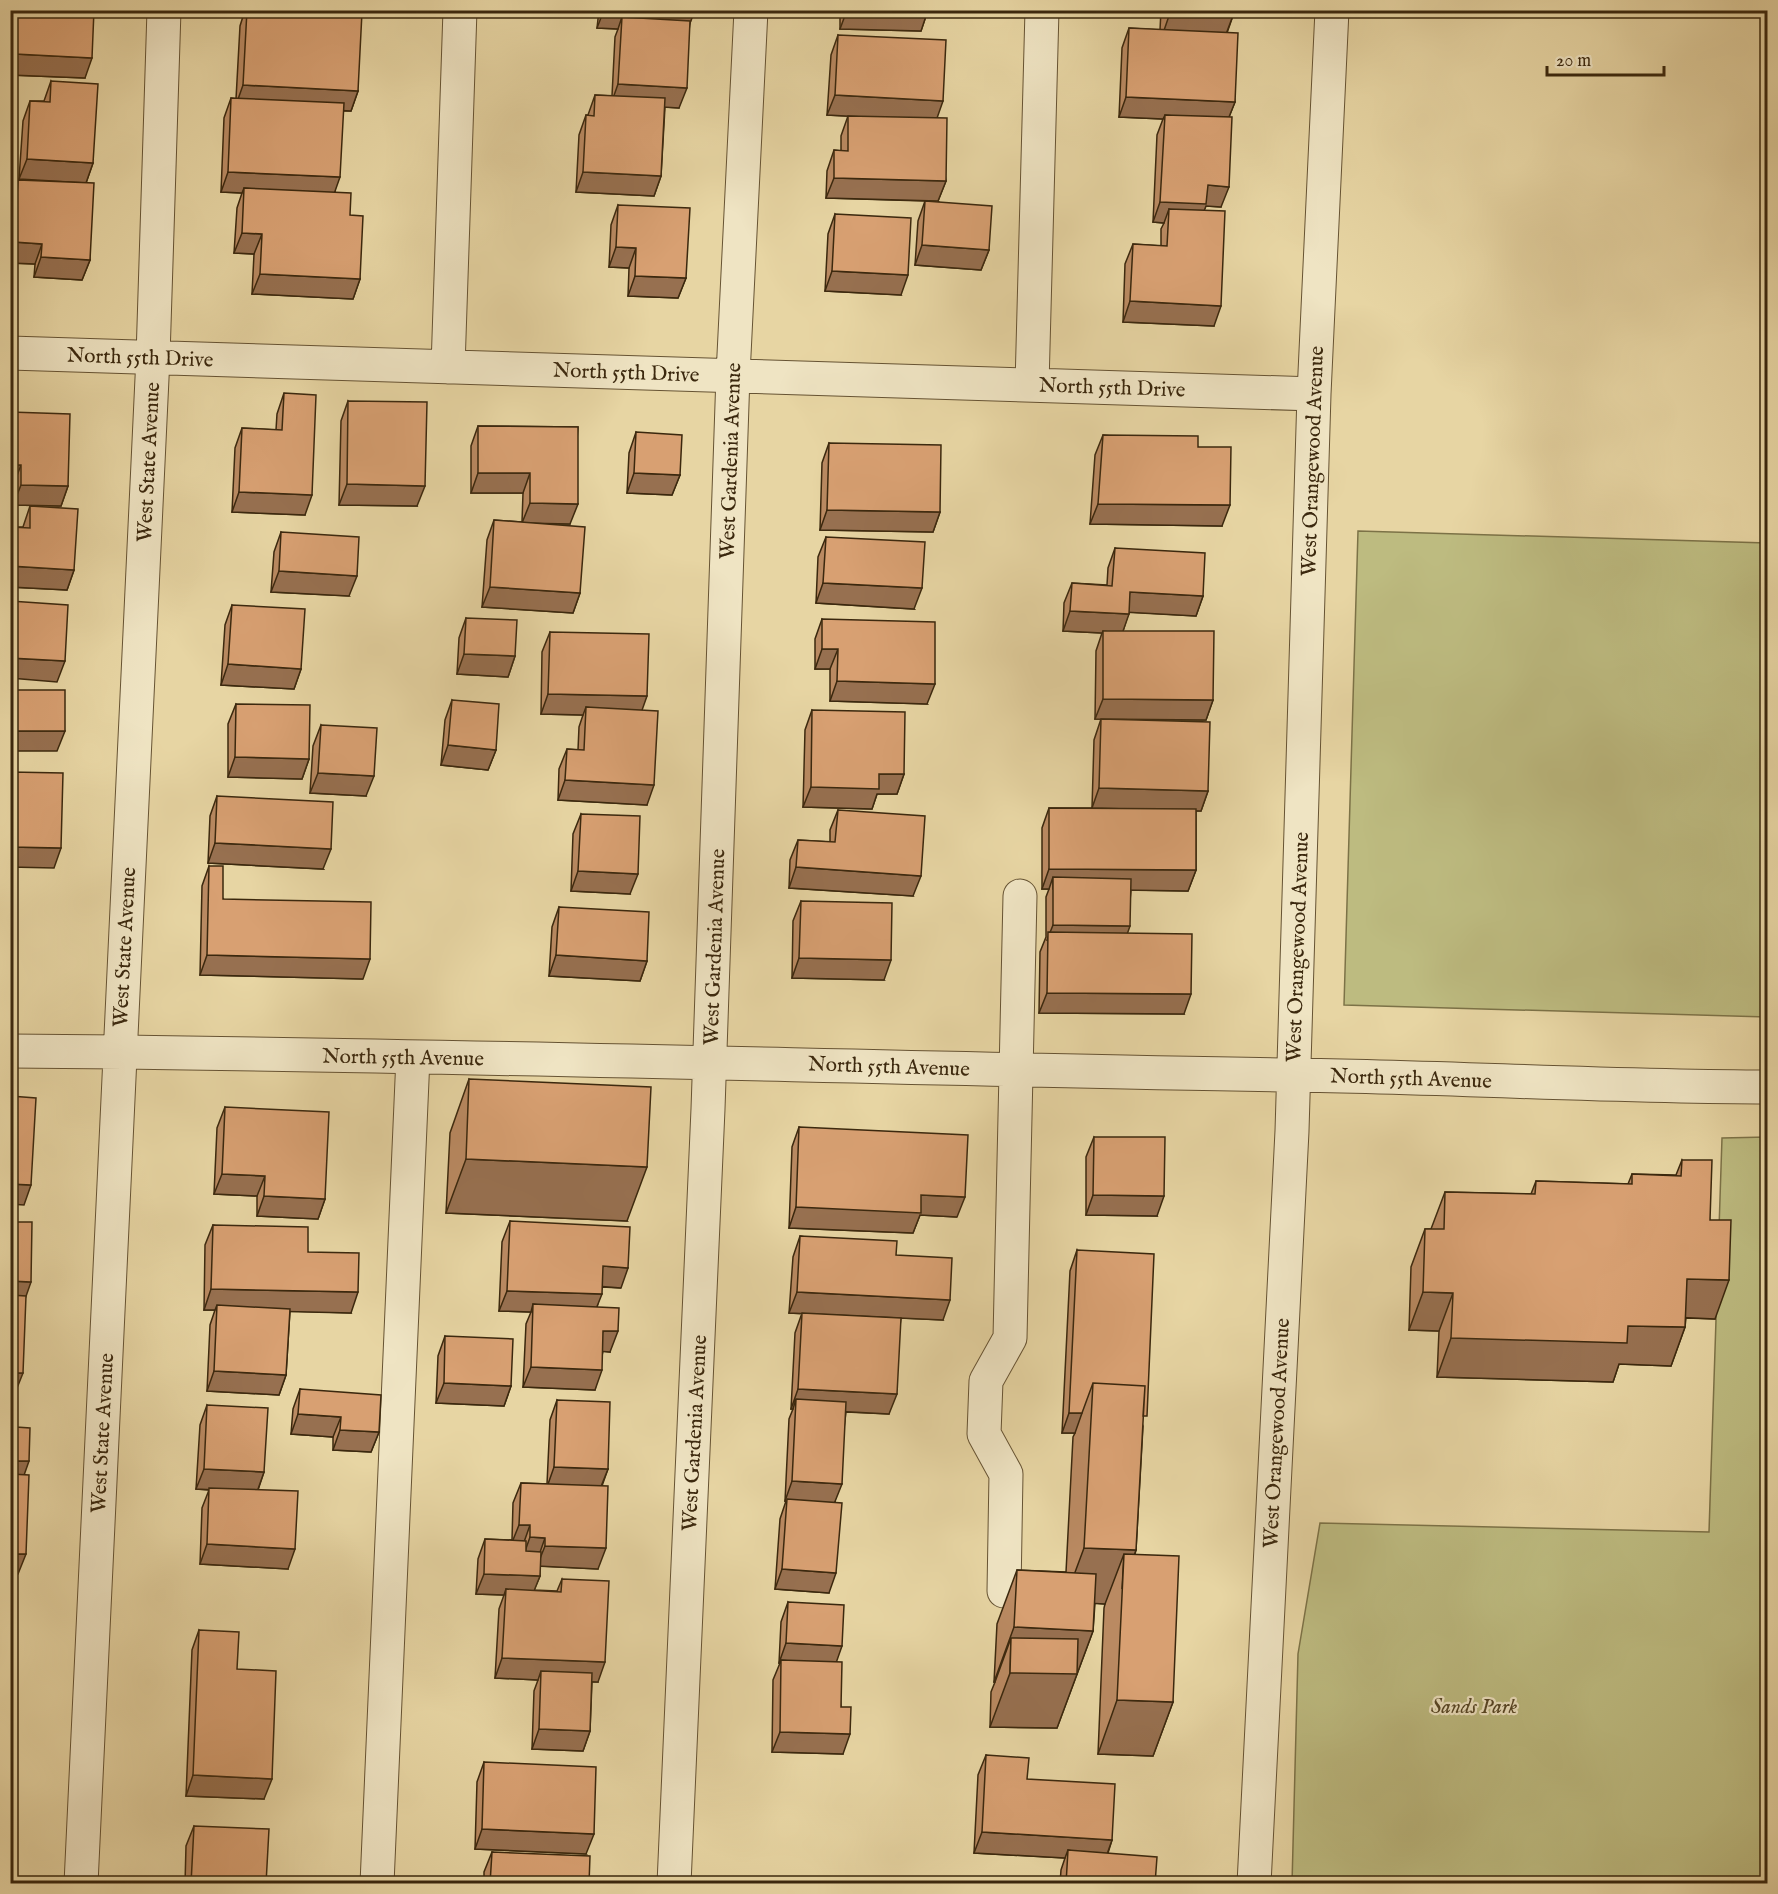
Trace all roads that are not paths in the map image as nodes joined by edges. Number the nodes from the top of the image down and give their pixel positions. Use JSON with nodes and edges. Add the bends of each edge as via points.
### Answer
{"nodes":[{"id":1,"x":164,"y":10,"type":"edge"},
{"id":2,"x":460,"y":10,"type":"edge"},
{"id":3,"x":751,"y":10,"type":"edge"},
{"id":4,"x":1042,"y":10,"type":"edge"},
{"id":5,"x":1332,"y":10,"type":"edge"},
{"id":6,"x":10,"y":353,"type":"edge"},
{"id":7,"x":153,"y":357,"type":"junction"},
{"id":8,"x":448,"y":367,"type":"junction"},
{"id":9,"x":733,"y":375,"type":"junction"},
{"id":10,"x":1032,"y":385,"type":"junction"},
{"id":11,"x":1314,"y":394,"type":"junction"},
{"id":12,"x":1020,"y":896,"type":"dead end"},
{"id":13,"x":10,"y":1051,"type":"edge"},
{"id":14,"x":119,"y":1052,"type":"junction"},
{"id":15,"x":412,"y":1057,"type":"junction"},
{"id":16,"x":710,"y":1061,"type":"junction"},
{"id":17,"x":1016,"y":1070,"type":"junction"},
{"id":18,"x":1294,"y":1075,"type":"junction"},
{"id":19,"x":1767,"y":1087,"type":"edge"},
{"id":20,"x":1004,"y":1592,"type":"dead end"},
{"id":21,"x":81,"y":1884,"type":"edge"},
{"id":22,"x":377,"y":1884,"type":"edge"},
{"id":23,"x":674,"y":1884,"type":"edge"},
{"id":24,"x":1254,"y":1884,"type":"edge"}],
"edges":[{"from":1,"to":7,"type":"street","name":"West State Avenue"},
{"from":2,"to":8,"type":"street"},
{"from":3,"to":9,"type":"street","name":"West Gardenia Avenue"},
{"from":4,"to":10,"type":"street"},
{"from":5,"to":11,"type":"street","name":"West Orangewood Avenue"},
{"from":6,"to":7,"type":"street","name":"North 55th Drive"},
{"from":7,"to":8,"type":"street","name":"North 55th Drive"},
{"from":7,"to":14,"type":"street","name":"West State Avenue"},
{"from":8,"to":9,"type":"street","name":"North 55th Drive"},
{"from":9,"to":10,"type":"street","name":"North 55th Drive"},
{"from":9,"to":16,"type":"street","name":"West Gardenia Avenue"},
{"from":10,"to":11,"type":"street","name":"North 55th Drive"},
{"from":11,"to":18,"type":"street","name":"West Orangewood Avenue"},
{"from":12,"to":17,"type":"street"},
{"from":13,"to":14,"type":"street","name":"North 55th Avenue"},
{"from":14,"to":15,"type":"street","name":"North 55th Avenue"},
{"from":14,"to":21,"type":"street","name":"West State Avenue"},
{"from":15,"to":16,"type":"street","name":"North 55th Avenue"},
{"from":15,"to":22,"type":"street"},
{"from":16,"to":17,"type":"street","name":"North 55th Avenue"},
{"from":16,"to":23,"type":"street","name":"West Gardenia Avenue"},
{"from":17,"to":18,"type":"street","name":"North 55th Avenue"},
{"from":17,"to":20,"type":"street","via":[[1010,1338],[986,1381],[984,1434],[1006,1474]]},
{"from":18,"to":19,"type":"street","name":"North 55th Avenue"},
{"from":18,"to":24,"type":"street","name":"West Orangewood Avenue"}]}
